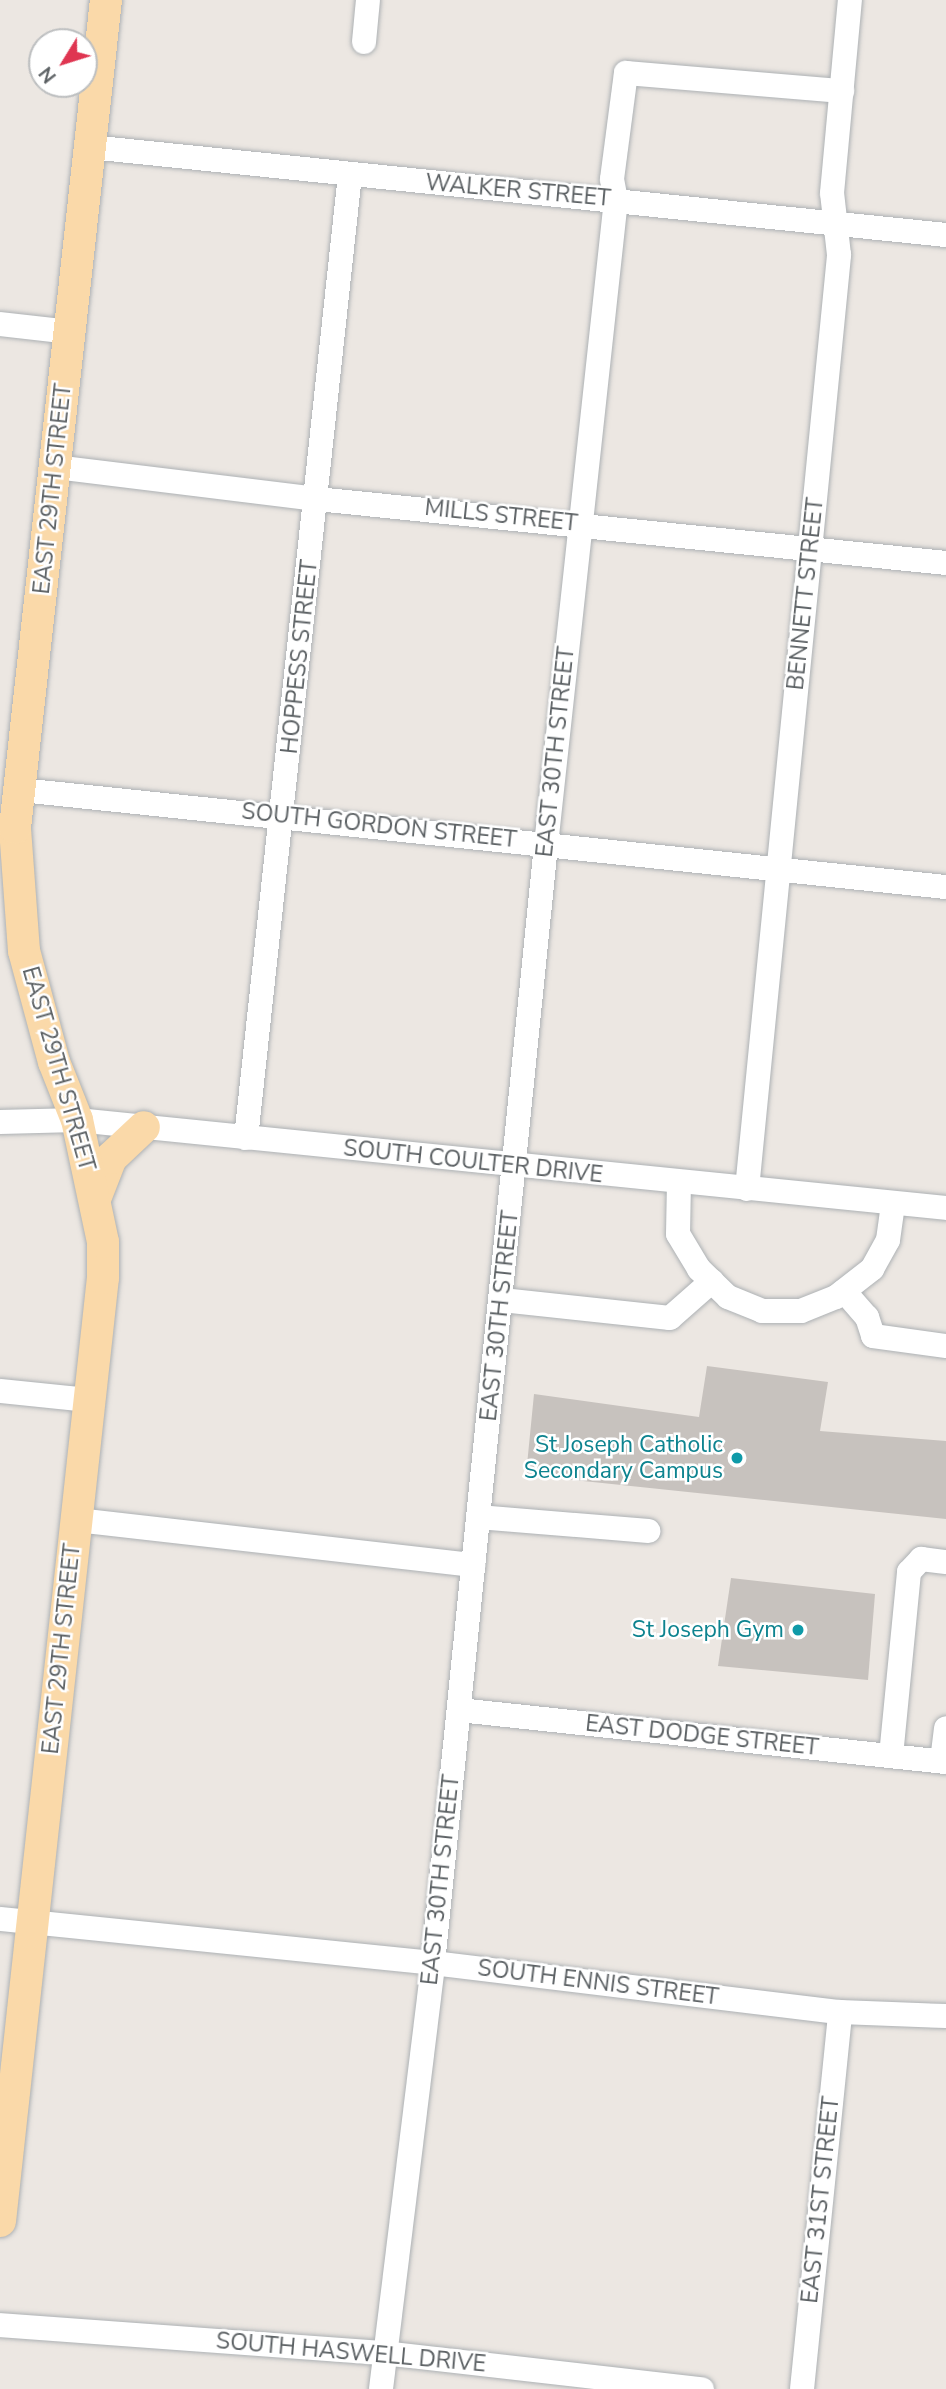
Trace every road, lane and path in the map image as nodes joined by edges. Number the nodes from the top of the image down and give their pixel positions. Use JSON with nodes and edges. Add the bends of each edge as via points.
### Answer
{"nodes":[{"id":1,"x":106,"y":0,"type":"edge"},
{"id":2,"x":368,"y":0,"type":"edge"},
{"id":3,"x":850,"y":0,"type":"edge"},
{"id":4,"x":364,"y":42,"type":"dead end"},
{"id":5,"x":842,"y":92,"type":"junction"},
{"id":6,"x":90,"y":147,"type":"junction"},
{"id":7,"x":350,"y":175,"type":"junction"},
{"id":8,"x":616,"y":200,"type":"junction"},
{"id":9,"x":834,"y":222,"type":"junction"},
{"id":10,"x":946,"y":235,"type":"edge"},
{"id":11,"x":0,"y":324,"type":"edge"},
{"id":12,"x":70,"y":332,"type":"junction"},
{"id":13,"x":56,"y":467,"type":"junction"},
{"id":14,"x":317,"y":499,"type":"junction"},
{"id":15,"x":581,"y":524,"type":"junction"},
{"id":16,"x":811,"y":551,"type":"junction"},
{"id":17,"x":946,"y":563,"type":"edge"},
{"id":18,"x":21,"y":790,"type":"junction"},
{"id":19,"x":283,"y":815,"type":"junction"},
{"id":20,"x":7,"y":827,"type":"edge"},
{"id":21,"x":545,"y":845,"type":"junction"},
{"id":22,"x":775,"y":870,"type":"junction"},
{"id":23,"x":946,"y":887,"type":"edge"},
{"id":24,"x":77,"y":1120,"type":"junction"},
{"id":25,"x":0,"y":1122,"type":"edge"},
{"id":26,"x":144,"y":1127,"type":"junction"},
{"id":27,"x":246,"y":1138,"type":"junction"},
{"id":28,"x":516,"y":1168,"type":"junction"},
{"id":29,"x":679,"y":1182,"type":"junction"},
{"id":30,"x":747,"y":1189,"type":"junction"},
{"id":31,"x":95,"y":1199,"type":"junction"},
{"id":32,"x":893,"y":1203,"type":"junction"},
{"id":33,"x":946,"y":1208,"type":"edge"},
{"id":34,"x":712,"y":1281,"type":"junction"},
{"id":35,"x":844,"y":1291,"type":"junction"},
{"id":36,"x":502,"y":1300,"type":"junction"},
{"id":37,"x":946,"y":1346,"type":"edge"},
{"id":38,"x":0,"y":1391,"type":"edge"},
{"id":39,"x":89,"y":1399,"type":"junction"},
{"id":40,"x":478,"y":1517,"type":"junction"},
{"id":41,"x":77,"y":1520,"type":"junction"},
{"id":42,"x":648,"y":1531,"type":"dead end"},
{"id":43,"x":946,"y":1562,"type":"edge"},
{"id":44,"x":473,"y":1565,"type":"junction"},
{"id":45,"x":459,"y":1710,"type":"junction"},
{"id":46,"x":946,"y":1728,"type":"edge"},
{"id":47,"x":891,"y":1756,"type":"junction"},
{"id":48,"x":944,"y":1761,"type":"edge"},
{"id":49,"x":0,"y":1919,"type":"edge"},
{"id":50,"x":31,"y":1923,"type":"junction"},
{"id":51,"x":433,"y":1963,"type":"junction"},
{"id":52,"x":839,"y":2012,"type":"junction"},
{"id":53,"x":946,"y":2016,"type":"edge"},
{"id":54,"x":0,"y":2221,"type":"edge"},
{"id":55,"x":0,"y":2325,"type":"edge"},
{"id":56,"x":384,"y":2353,"type":"junction"},
{"id":57,"x":381,"y":2389,"type":"edge"},
{"id":58,"x":702,"y":2389,"type":"edge"},
{"id":59,"x":802,"y":2389,"type":"edge"}],
"edges":[{"from":1,"to":6,"type":"main road","name":"EAST 29TH STREET"},
{"from":2,"to":4,"type":"street"},
{"from":3,"to":5,"type":"street","name":"BENNETT STREET"},
{"from":5,"to":8,"type":"street","name":"EAST 30TH STREET","via":[[626,74],[612,179]]},
{"from":5,"to":9,"type":"street","name":"BENNETT STREET","via":[[832,193]]},
{"from":6,"to":7,"type":"street","name":"WALKER STREET"},
{"from":6,"to":12,"type":"main road","name":"EAST 29TH STREET"},
{"from":7,"to":8,"type":"street","name":"WALKER STREET"},
{"from":7,"to":14,"type":"street","name":"HOPPESS STREET"},
{"from":8,"to":9,"type":"street","name":"WALKER STREET"},
{"from":8,"to":15,"type":"street","name":"EAST 30TH STREET"},
{"from":9,"to":10,"type":"street","name":"WALKER STREET"},
{"from":9,"to":16,"type":"street","name":"BENNETT STREET","via":[[839,255]]},
{"from":11,"to":12,"type":"street"},
{"from":12,"to":13,"type":"main road","name":"EAST 29TH STREET"},
{"from":13,"to":14,"type":"street","name":"MILLS STREET"},
{"from":13,"to":18,"type":"main road","name":"EAST 29TH STREET"},
{"from":14,"to":15,"type":"street","name":"MILLS STREET"},
{"from":14,"to":19,"type":"street","name":"HOPPESS STREET"},
{"from":15,"to":16,"type":"street","name":"MILLS STREET"},
{"from":15,"to":21,"type":"street","name":"EAST 30TH STREET"},
{"from":16,"to":17,"type":"street","name":"MILLS STREET"},
{"from":16,"to":22,"type":"street","name":"BENNETT STREET"},
{"from":18,"to":19,"type":"street","name":"SOUTH GORDON STREET"},
{"from":18,"to":20,"type":"main road","name":"EAST 29TH STREET"},
{"from":19,"to":21,"type":"street","name":"SOUTH GORDON STREET"},
{"from":19,"to":27,"type":"street","name":"HOPPESS STREET"},
{"from":20,"to":24,"type":"main road","name":"EAST 29TH STREET","via":[[33,993]]},
{"from":21,"to":22,"type":"street","name":"SOUTH GORDON STREET"},
{"from":21,"to":28,"type":"street","name":"EAST 30TH STREET"},
{"from":22,"to":23,"type":"street","name":"SOUTH GORDON STREET"},
{"from":22,"to":30,"type":"street","name":"BENNETT STREET"},
{"from":24,"to":25,"type":"street","name":"SOUTH COULTER DRIVE"},
{"from":24,"to":26,"type":"street","name":"SOUTH COULTER DRIVE"},
{"from":24,"to":31,"type":"main road","name":"EAST 29TH STREET"},
{"from":26,"to":27,"type":"street","name":"SOUTH COULTER DRIVE"},
{"from":26,"to":31,"type":"main road","via":[[111,1158]]},
{"from":27,"to":28,"type":"street","name":"SOUTH COULTER DRIVE"},
{"from":28,"to":29,"type":"street","name":"SOUTH COULTER DRIVE"},
{"from":28,"to":36,"type":"street","name":"EAST 30TH STREET"},
{"from":29,"to":30,"type":"street","name":"SOUTH COULTER DRIVE"},
{"from":29,"to":34,"type":"street","via":[[678,1234]]},
{"from":30,"to":32,"type":"street","name":"SOUTH COULTER DRIVE"},
{"from":31,"to":39,"type":"main road","name":"EAST 29TH STREET","via":[[103,1278]]},
{"from":32,"to":33,"type":"street","name":"SOUTH COULTER DRIVE"},
{"from":32,"to":35,"type":"street","via":[[888,1240],[872,1269]]},
{"from":34,"to":35,"type":"street","via":[[728,1297],[762,1311],[801,1311]]},
{"from":34,"to":36,"type":"street","via":[[670,1318]]},
{"from":35,"to":37,"type":"street","via":[[867,1317],[873,1336]]},
{"from":36,"to":40,"type":"street","name":"EAST 30TH STREET"},
{"from":38,"to":39,"type":"street"},
{"from":39,"to":41,"type":"main road","name":"EAST 29TH STREET"},
{"from":40,"to":42,"type":"street"},
{"from":40,"to":44,"type":"street","name":"EAST 30TH STREET"},
{"from":41,"to":44,"type":"street"},
{"from":41,"to":50,"type":"main road","name":"EAST 29TH STREET"},
{"from":43,"to":47,"type":"street","via":[[921,1559],[909,1572]]},
{"from":44,"to":45,"type":"street","name":"EAST 30TH STREET"},
{"from":45,"to":47,"type":"street","name":"EAST DODGE STREET"},
{"from":45,"to":51,"type":"street","name":"EAST 30TH STREET"},
{"from":46,"to":48,"type":"street"},
{"from":47,"to":48,"type":"street","name":"EAST DODGE STREET"},
{"from":49,"to":50,"type":"street","name":"SOUTH ENNIS STREET"},
{"from":50,"to":51,"type":"street","name":"SOUTH ENNIS STREET"},
{"from":50,"to":54,"type":"main road","name":"EAST 29TH STREET"},
{"from":51,"to":52,"type":"street","name":"SOUTH ENNIS STREET"},
{"from":51,"to":56,"type":"street","name":"EAST 30TH STREET"},
{"from":52,"to":53,"type":"street","name":"SOUTH ENNIS STREET"},
{"from":52,"to":59,"type":"street","name":"EAST 31ST STREET"},
{"from":55,"to":56,"type":"street","name":"SOUTH HASWELL DRIVE"},
{"from":56,"to":57,"type":"street","name":"EAST 30TH STREET"},
{"from":56,"to":58,"type":"street","name":"SOUTH HASWELL DRIVE"}]}
